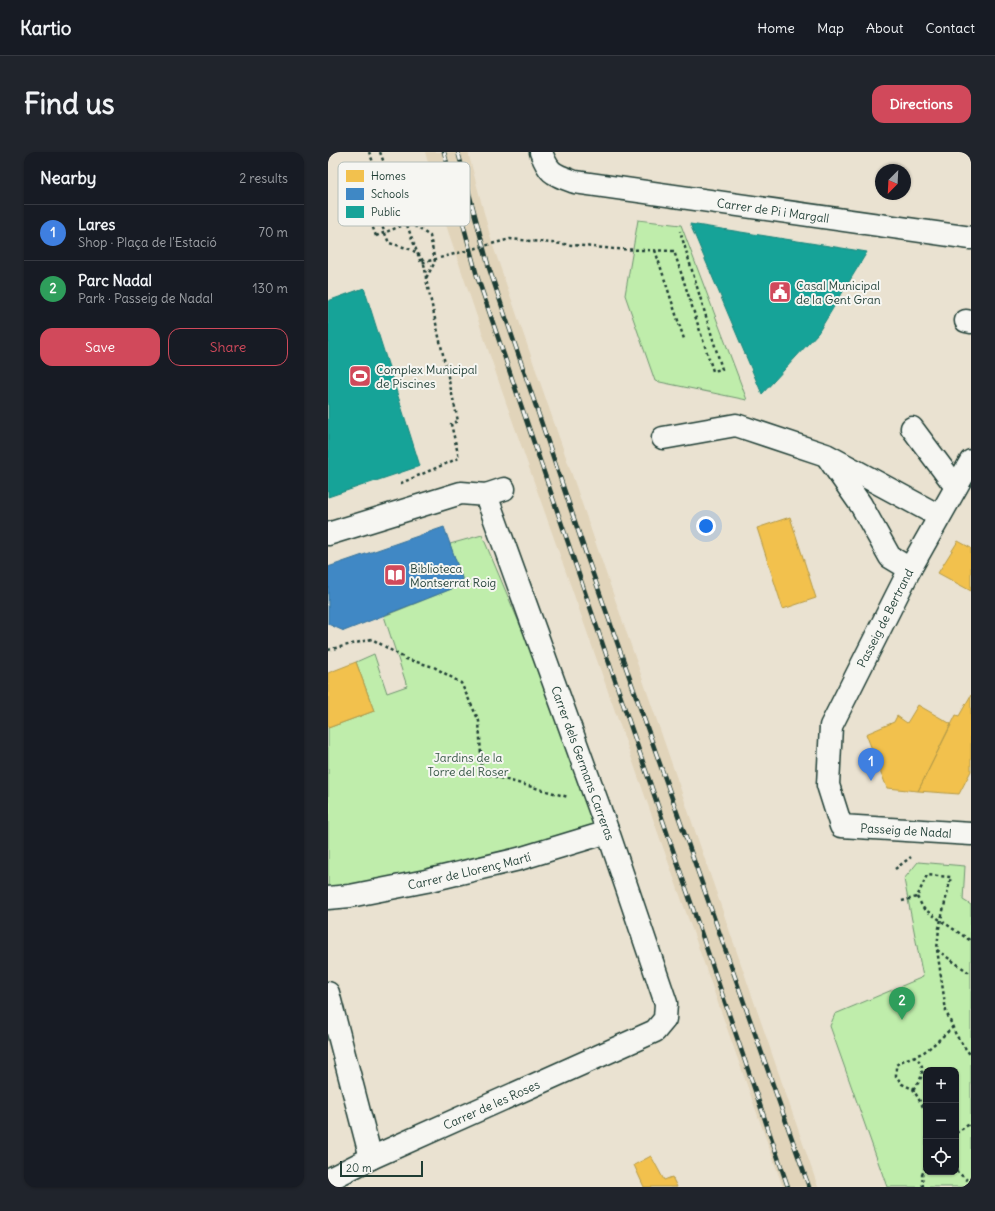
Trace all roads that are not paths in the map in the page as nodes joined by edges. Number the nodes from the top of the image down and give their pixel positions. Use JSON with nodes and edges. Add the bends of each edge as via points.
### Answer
{"nodes":[{"id":1,"x":541,"y":152,"type":"edge"},
{"id":2,"x":971,"y":238,"type":"edge"},
{"id":3,"x":912,"y":428,"type":"dead end"},
{"id":4,"x":663,"y":438,"type":"dead end"},
{"id":5,"x":826,"y":455,"type":"junction"},
{"id":6,"x":971,"y":461,"type":"edge"},
{"id":7,"x":956,"y":487,"type":"junction"},
{"id":8,"x":939,"y":516,"type":"junction"},
{"id":9,"x":328,"y":534,"type":"edge"},
{"id":10,"x":910,"y":569,"type":"junction"},
{"id":11,"x":841,"y":826,"type":"joint"},
{"id":12,"x":608,"y":832,"type":"junction"},
{"id":13,"x":971,"y":834,"type":"edge"},
{"id":14,"x":328,"y":898,"type":"edge"},
{"id":15,"x":328,"y":993,"type":"edge"},
{"id":16,"x":654,"y":1031,"type":"joint"},
{"id":17,"x":371,"y":1158,"type":"junction"},
{"id":18,"x":328,"y":1180,"type":"edge"}],
"edges":[{"from":1,"to":2,"type":"street","name":"Carrer de Pi i Margall","via":[[547,168],[558,176],[575,182]]},
{"from":3,"to":7,"type":"street"},
{"from":4,"to":5,"type":"street","via":[[736,425]]},
{"from":5,"to":8,"type":"street"},
{"from":5,"to":10,"type":"street","via":[[861,504],[890,557]]},
{"from":6,"to":7,"type":"street","name":"Passeig de Bertrand"},
{"from":7,"to":8,"type":"street","name":"Passeig de Bertrand"},
{"from":8,"to":10,"type":"street","name":"Passeig de Bertrand"},
{"from":9,"to":12,"type":"street","name":"Carrer dels Germans Carreras","via":[[461,493],[495,492]]},
{"from":10,"to":11,"type":"street","name":"Passeig de Bertrand","via":[[830,726],[828,785]]},
{"from":11,"to":13,"type":"street","name":"Passeig de Nadal"},
{"from":12,"to":14,"type":"street","name":"Carrer de Llorenç Martí","via":[[519,859],[426,881]]},
{"from":12,"to":16,"type":"street","name":"Carrer dels Germans Carreras","via":[[666,1003],[665,1019]]},
{"from":15,"to":17,"type":"street"},
{"from":16,"to":17,"type":"street","name":"Carrer de les Roses"},
{"from":17,"to":18,"type":"street","name":"Carrer de les Roses"}]}
